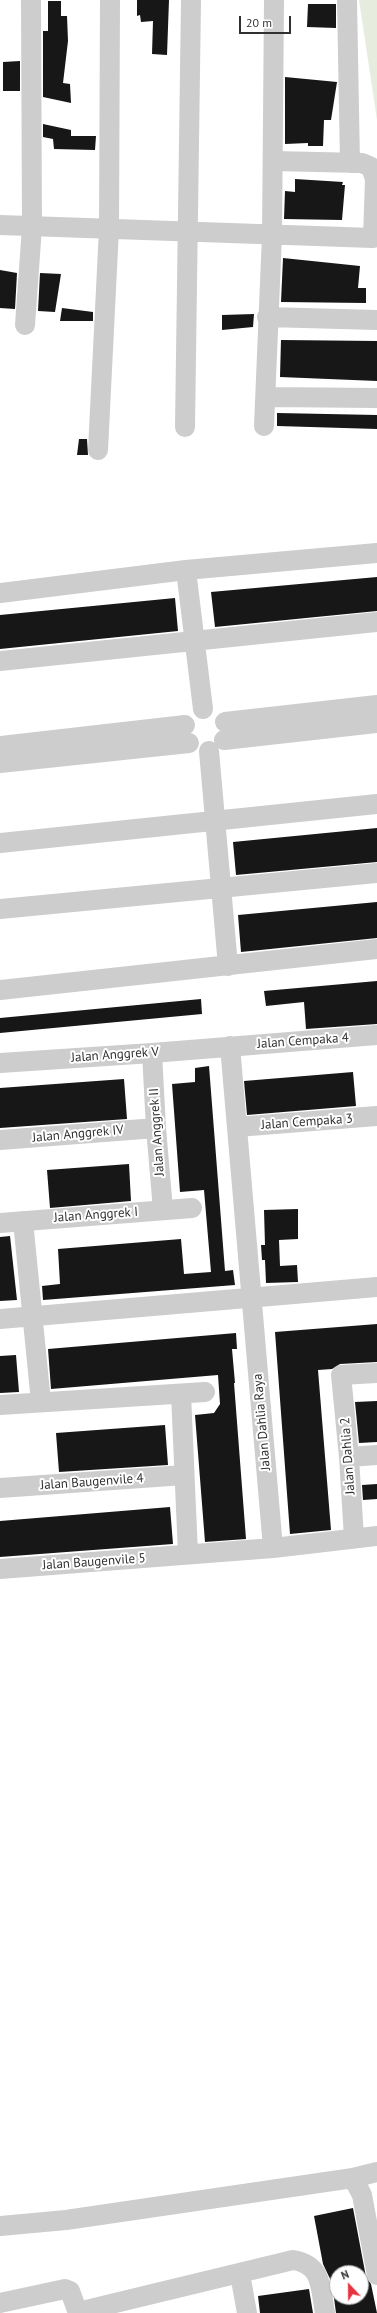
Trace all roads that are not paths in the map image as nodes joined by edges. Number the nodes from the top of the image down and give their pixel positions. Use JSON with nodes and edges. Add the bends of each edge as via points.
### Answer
{"nodes":[{"id":1,"x":31,"y":0,"type":"edge"},
{"id":2,"x":110,"y":0,"type":"edge"},
{"id":3,"x":191,"y":0,"type":"edge"},
{"id":4,"x":274,"y":0,"type":"edge"},
{"id":5,"x":347,"y":0,"type":"edge"},
{"id":6,"x":273,"y":161,"type":"junction"},
{"id":7,"x":350,"y":163,"type":"junction"},
{"id":8,"x":0,"y":225,"type":"edge"},
{"id":9,"x":32,"y":226,"type":"junction"},
{"id":10,"x":109,"y":229,"type":"junction"},
{"id":11,"x":189,"y":232,"type":"junction"},
{"id":12,"x":272,"y":235,"type":"junction"},
{"id":13,"x":267,"y":318,"type":"junction"},
{"id":14,"x":377,"y":320,"type":"edge"},
{"id":15,"x":25,"y":324,"type":"dead end"},
{"id":16,"x":267,"y":397,"type":"junction"},
{"id":17,"x":377,"y":398,"type":"edge"},
{"id":18,"x":185,"y":426,"type":"dead end"},
{"id":19,"x":264,"y":426,"type":"dead end"},
{"id":20,"x":98,"y":450,"type":"dead end"},
{"id":21,"x":377,"y":553,"type":"edge"},
{"id":22,"x":186,"y":570,"type":"junction"},
{"id":23,"x":0,"y":593,"type":"edge"},
{"id":24,"x":377,"y":622,"type":"edge"},
{"id":25,"x":193,"y":642,"type":"junction"},
{"id":26,"x":0,"y":661,"type":"edge"},
{"id":27,"x":377,"y":705,"type":"edge"},
{"id":28,"x":202,"y":709,"type":"junction"},
{"id":29,"x":377,"y":723,"type":"edge"},
{"id":30,"x":187,"y":734,"type":"junction"},
{"id":31,"x":219,"y":738,"type":"junction"},
{"id":32,"x":0,"y":746,"type":"edge"},
{"id":33,"x":0,"y":763,"type":"edge"},
{"id":34,"x":377,"y":804,"type":"edge"},
{"id":35,"x":214,"y":820,"type":"junction"},
{"id":36,"x":0,"y":843,"type":"edge"},
{"id":37,"x":377,"y":872,"type":"edge"},
{"id":38,"x":221,"y":888,"type":"junction"},
{"id":39,"x":0,"y":909,"type":"edge"},
{"id":40,"x":377,"y":949,"type":"edge"},
{"id":41,"x":228,"y":966,"type":"junction"},
{"id":42,"x":0,"y":990,"type":"edge"},
{"id":43,"x":377,"y":1035,"type":"edge"},
{"id":44,"x":230,"y":1046,"type":"junction"},
{"id":45,"x":152,"y":1053,"type":"junction"},
{"id":46,"x":0,"y":1063,"type":"edge"},
{"id":47,"x":377,"y":1116,"type":"edge"},
{"id":48,"x":237,"y":1127,"type":"junction"},
{"id":49,"x":156,"y":1128,"type":"junction"},
{"id":50,"x":0,"y":1140,"type":"edge"},
{"id":51,"x":192,"y":1208,"type":"dead end"},
{"id":52,"x":163,"y":1210,"type":"junction"},
{"id":53,"x":23,"y":1221,"type":"junction"},
{"id":54,"x":0,"y":1223,"type":"edge"},
{"id":55,"x":377,"y":1287,"type":"edge"},
{"id":56,"x":251,"y":1297,"type":"junction"},
{"id":57,"x":33,"y":1317,"type":"junction"},
{"id":58,"x":0,"y":1319,"type":"edge"},
{"id":59,"x":377,"y":1372,"type":"edge"},
{"id":60,"x":205,"y":1392,"type":"dead end"},
{"id":61,"x":181,"y":1394,"type":"junction"},
{"id":62,"x":41,"y":1402,"type":"junction"},
{"id":63,"x":0,"y":1405,"type":"edge"},
{"id":64,"x":377,"y":1455,"type":"edge"},
{"id":65,"x":349,"y":1457,"type":"junction"},
{"id":66,"x":184,"y":1475,"type":"junction"},
{"id":67,"x":0,"y":1488,"type":"edge"},
{"id":68,"x":377,"y":1536,"type":"edge"},
{"id":69,"x":354,"y":1538,"type":"junction"},
{"id":70,"x":273,"y":1548,"type":"junction"},
{"id":71,"x":188,"y":1554,"type":"junction"},
{"id":72,"x":0,"y":1569,"type":"edge"},
{"id":73,"x":377,"y":2172,"type":"edge"},
{"id":74,"x":353,"y":2178,"type":"junction"},
{"id":75,"x":0,"y":2226,"type":"edge"},
{"id":76,"x":374,"y":2240,"type":"edge"},
{"id":77,"x":240,"y":2274,"type":"junction"},
{"id":78,"x":377,"y":2275,"type":"edge"},
{"id":79,"x":0,"y":2303,"type":"edge"},
{"id":80,"x":78,"y":2313,"type":"edge"},
{"id":81,"x":247,"y":2313,"type":"edge"},
{"id":82,"x":325,"y":2313,"type":"edge"}],
"edges":[{"from":1,"to":9,"type":"street"},
{"from":2,"to":10,"type":"street"},
{"from":3,"to":11,"type":"street"},
{"from":4,"to":6,"type":"street"},
{"from":5,"to":7,"type":"street"},
{"from":6,"to":7,"type":"street"},
{"from":6,"to":12,"type":"street"},
{"from":7,"to":12,"type":"street","via":[[367,165],[374,173],[373,238]]},
{"from":8,"to":9,"type":"street"},
{"from":9,"to":10,"type":"street"},
{"from":9,"to":15,"type":"street"},
{"from":10,"to":11,"type":"street"},
{"from":10,"to":20,"type":"street"},
{"from":11,"to":12,"type":"street"},
{"from":11,"to":18,"type":"street"},
{"from":12,"to":13,"type":"street"},
{"from":13,"to":14,"type":"street"},
{"from":13,"to":16,"type":"street"},
{"from":16,"to":17,"type":"street"},
{"from":16,"to":19,"type":"street"},
{"from":21,"to":22,"type":"street"},
{"from":22,"to":23,"type":"street"},
{"from":22,"to":25,"type":"street"},
{"from":24,"to":25,"type":"street"},
{"from":25,"to":26,"type":"street"},
{"from":25,"to":28,"type":"street"},
{"from":27,"to":31,"type":"street"},
{"from":28,"to":30,"type":"street","via":[[192,713]]},
{"from":28,"to":31,"type":"street","via":[[212,710],[221,715]]},
{"from":29,"to":31,"type":"street"},
{"from":30,"to":31,"type":"street","via":[[198,750]]},
{"from":30,"to":32,"type":"street"},
{"from":30,"to":33,"type":"street"},
{"from":31,"to":35,"type":"street"},
{"from":34,"to":35,"type":"street"},
{"from":35,"to":36,"type":"street"},
{"from":35,"to":38,"type":"street"},
{"from":37,"to":38,"type":"street"},
{"from":38,"to":39,"type":"street"},
{"from":38,"to":41,"type":"street"},
{"from":40,"to":41,"type":"street"},
{"from":41,"to":42,"type":"street"},
{"from":43,"to":44,"type":"street","name":"Jalan Cempaka 4"},
{"from":44,"to":45,"type":"street","name":"Jalan Anggrek V"},
{"from":44,"to":48,"type":"street","name":"Jalan Dahlia Raya"},
{"from":45,"to":46,"type":"street","name":"Jalan Anggrek V"},
{"from":45,"to":49,"type":"street","name":"Jalan Anggrek II"},
{"from":47,"to":48,"type":"street","name":"Jalan Cempaka 3"},
{"from":48,"to":56,"type":"street","name":"Jalan Dahlia Raya"},
{"from":49,"to":50,"type":"street","name":"Jalan Anggrek IV"},
{"from":49,"to":52,"type":"street","name":"Jalan Anggrek II"},
{"from":51,"to":52,"type":"street","name":"Jalan Anggrek I"},
{"from":52,"to":53,"type":"street","name":"Jalan Anggrek I"},
{"from":53,"to":54,"type":"street","name":"Jalan Anggrek I"},
{"from":53,"to":57,"type":"street"},
{"from":55,"to":56,"type":"street"},
{"from":56,"to":57,"type":"street"},
{"from":56,"to":70,"type":"street","name":"Jalan Dahlia Raya"},
{"from":57,"to":58,"type":"street"},
{"from":57,"to":62,"type":"street"},
{"from":59,"to":65,"type":"street","name":"Jalan Dahlia 2","via":[[341,1375]]},
{"from":60,"to":61,"type":"street"},
{"from":61,"to":62,"type":"street"},
{"from":61,"to":66,"type":"street"},
{"from":62,"to":63,"type":"street"},
{"from":64,"to":65,"type":"street"},
{"from":65,"to":69,"type":"street","name":"Jalan Dahlia 2"},
{"from":66,"to":67,"type":"street","name":"Jalan Baugenvile 4"},
{"from":66,"to":71,"type":"street"},
{"from":68,"to":69,"type":"street","name":"Jalan Baugenvile 5"},
{"from":69,"to":70,"type":"street","name":"Jalan Baugenvile 5"},
{"from":70,"to":71,"type":"street","name":"Jalan Baugenvile 5"},
{"from":71,"to":72,"type":"street","name":"Jalan Baugenvile 5"},
{"from":73,"to":74,"type":"street"},
{"from":74,"to":75,"type":"street","via":[[66,2220]]},
{"from":74,"to":76,"type":"street","via":[[362,2195]]},
{"from":76,"to":78,"type":"street"},
{"from":77,"to":80,"type":"street"},
{"from":77,"to":81,"type":"street"},
{"from":77,"to":82,"type":"street","via":[[292,2260],[305,2262],[317,2275]]},
{"from":79,"to":80,"type":"street","via":[[65,2290],[73,2295]]}]}
